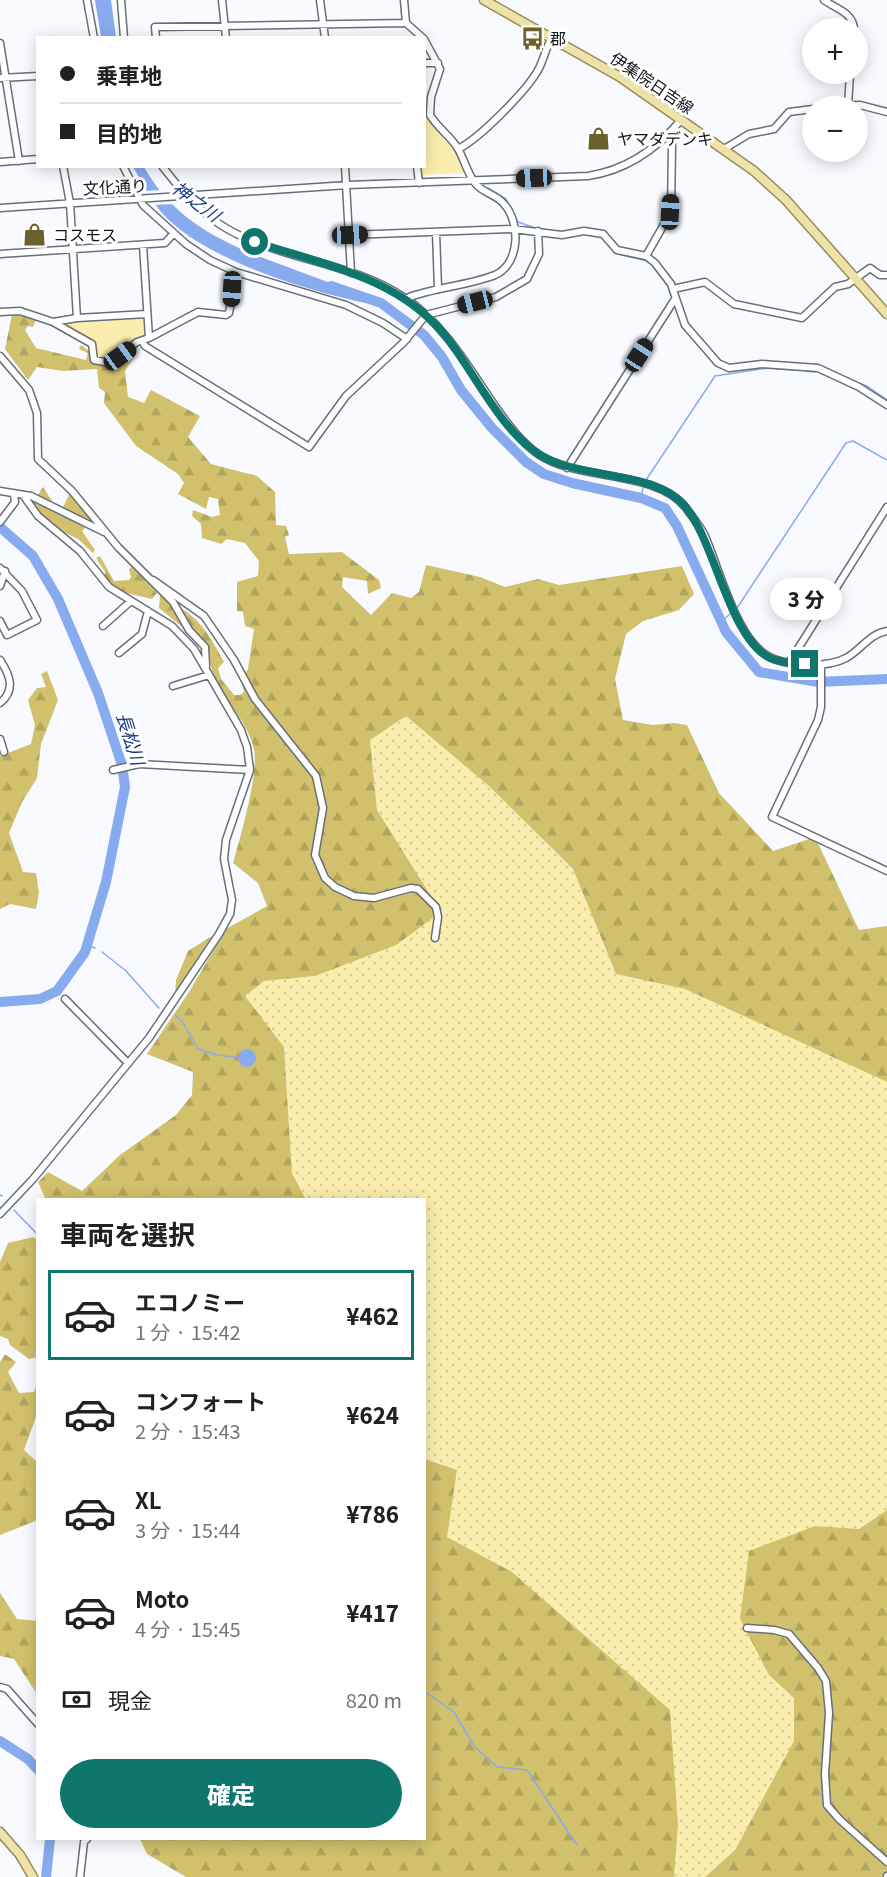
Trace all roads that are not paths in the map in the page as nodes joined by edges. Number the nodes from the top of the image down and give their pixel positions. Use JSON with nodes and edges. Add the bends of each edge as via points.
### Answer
{"nodes":[{"id":1,"x":87,"y":0,"type":"edge"},
{"id":2,"x":121,"y":0,"type":"edge"},
{"id":3,"x":222,"y":0,"type":"edge"},
{"id":4,"x":320,"y":0,"type":"edge"},
{"id":5,"x":404,"y":0,"type":"edge"},
{"id":6,"x":484,"y":0,"type":"edge"},
{"id":7,"x":824,"y":0,"type":"edge"},
{"id":8,"x":851,"y":18,"type":"edge"},
{"id":9,"x":406,"y":23,"type":"junction"},
{"id":10,"x":323,"y":24,"type":"junction"},
{"id":11,"x":225,"y":25,"type":"junction"},
{"id":12,"x":94,"y":36,"type":"edge"},
{"id":13,"x":124,"y":36,"type":"edge"},
{"id":14,"x":156,"y":36,"type":"edge"},
{"id":15,"x":226,"y":36,"type":"edge"},
{"id":16,"x":325,"y":36,"type":"edge"},
{"id":17,"x":422,"y":36,"type":"edge"},
{"id":18,"x":552,"y":38,"type":"junction"},
{"id":19,"x":426,"y":42,"type":"edge"},
{"id":20,"x":0,"y":43,"type":"edge"},
{"id":21,"x":426,"y":63,"type":"edge"},
{"id":22,"x":438,"y":63,"type":"junction"},
{"id":23,"x":36,"y":76,"type":"edge"},
{"id":24,"x":3,"y":78,"type":"edge"},
{"id":25,"x":868,"y":107,"type":"edge"},
{"id":26,"x":802,"y":110,"type":"edge"},
{"id":27,"x":887,"y":112,"type":"edge"},
{"id":28,"x":681,"y":120,"type":"junction"},
{"id":29,"x":669,"y":135,"type":"junction"},
{"id":30,"x":460,"y":148,"type":"junction"},
{"id":31,"x":724,"y":149,"type":"junction"},
{"id":32,"x":36,"y":159,"type":"edge"},
{"id":33,"x":19,"y":161,"type":"junction"},
{"id":34,"x":0,"y":162,"type":"edge"},
{"id":35,"x":63,"y":168,"type":"edge"},
{"id":36,"x":124,"y":168,"type":"edge"},
{"id":37,"x":164,"y":168,"type":"edge"},
{"id":38,"x":345,"y":168,"type":"edge"},
{"id":39,"x":417,"y":168,"type":"edge"},
{"id":40,"x":472,"y":181,"type":"junction"},
{"id":41,"x":419,"y":183,"type":"junction"},
{"id":42,"x":348,"y":185,"type":"junction"},
{"id":43,"x":185,"y":196,"type":"junction"},
{"id":44,"x":138,"y":199,"type":"junction"},
{"id":45,"x":70,"y":203,"type":"junction"},
{"id":46,"x":0,"y":208,"type":"edge"},
{"id":47,"x":513,"y":229,"type":"junction"},
{"id":48,"x":538,"y":231,"type":"junction"},
{"id":49,"x":436,"y":232,"type":"junction"},
{"id":50,"x":174,"y":233,"type":"junction"},
{"id":51,"x":350,"y":235,"type":"junction"},
{"id":52,"x":143,"y":245,"type":"junction"},
{"id":53,"x":73,"y":249,"type":"junction"},
{"id":54,"x":0,"y":254,"type":"edge"},
{"id":55,"x":646,"y":256,"type":"junction"},
{"id":56,"x":236,"y":272,"type":"junction"},
{"id":57,"x":351,"y":273,"type":"junction"},
{"id":58,"x":887,"y":275,"type":"edge"},
{"id":59,"x":854,"y":280,"type":"junction"},
{"id":60,"x":438,"y":289,"type":"junction"},
{"id":61,"x":673,"y":289,"type":"junction"},
{"id":62,"x":407,"y":298,"type":"junction"},
{"id":63,"x":675,"y":299,"type":"junction"},
{"id":64,"x":0,"y":312,"type":"edge"},
{"id":65,"x":147,"y":314,"type":"junction"},
{"id":66,"x":887,"y":314,"type":"edge"},
{"id":67,"x":424,"y":316,"type":"junction"},
{"id":68,"x":77,"y":318,"type":"junction"},
{"id":69,"x":53,"y":322,"type":"junction"},
{"id":70,"x":408,"y":337,"type":"junction"},
{"id":71,"x":146,"y":340,"type":"junction"},
{"id":72,"x":0,"y":356,"type":"edge"},
{"id":73,"x":887,"y":405,"type":"edge"},
{"id":74,"x":567,"y":468,"type":"junction"},
{"id":75,"x":0,"y":491,"type":"edge"},
{"id":76,"x":14,"y":495,"type":"junction"},
{"id":77,"x":23,"y":495,"type":"junction"},
{"id":78,"x":887,"y":507,"type":"edge"},
{"id":79,"x":2,"y":520,"type":"edge"},
{"id":80,"x":109,"y":534,"type":"junction"},
{"id":81,"x":2,"y":570,"type":"edge"},
{"id":82,"x":153,"y":580,"type":"junction"},
{"id":83,"x":0,"y":586,"type":"edge"},
{"id":84,"x":131,"y":601,"type":"junction"},
{"id":85,"x":148,"y":611,"type":"junction"},
{"id":86,"x":0,"y":621,"type":"edge"},
{"id":87,"x":103,"y":626,"type":"dead end"},
{"id":88,"x":887,"y":631,"type":"edge"},
{"id":89,"x":119,"y":653,"type":"dead end"},
{"id":90,"x":0,"y":660,"type":"edge"},
{"id":91,"x":789,"y":663,"type":"junction"},
{"id":92,"x":206,"y":666,"type":"junction"},
{"id":93,"x":821,"y":667,"type":"junction"},
{"id":94,"x":209,"y":675,"type":"junction"},
{"id":95,"x":173,"y":686,"type":"dead end"},
{"id":96,"x":0,"y":703,"type":"edge"},
{"id":97,"x":0,"y":739,"type":"edge"},
{"id":98,"x":4,"y":752,"type":"dead end"},
{"id":99,"x":115,"y":770,"type":"dead end"},
{"id":100,"x":250,"y":771,"type":"junction"},
{"id":101,"x":887,"y":871,"type":"edge"},
{"id":102,"x":435,"y":938,"type":"dead end"},
{"id":103,"x":65,"y":999,"type":"dead end"},
{"id":104,"x":128,"y":1063,"type":"junction"},
{"id":105,"x":0,"y":1214,"type":"edge"},
{"id":106,"x":747,"y":1628,"type":"dead end"},
{"id":107,"x":0,"y":1687,"type":"edge"},
{"id":108,"x":36,"y":1722,"type":"edge"},
{"id":109,"x":0,"y":1832,"type":"edge"},
{"id":110,"x":86,"y":1840,"type":"edge"},
{"id":111,"x":887,"y":1862,"type":"edge"},
{"id":112,"x":33,"y":1877,"type":"edge"},
{"id":113,"x":80,"y":1877,"type":"edge"}],
"edges":[{"from":1,"to":12,"type":"street"},
{"from":2,"to":13,"type":"street"},
{"from":3,"to":11,"type":"street"},
{"from":4,"to":10,"type":"street"},
{"from":5,"to":9,"type":"street"},
{"from":6,"to":18,"type":"main road","name":"伊集院日吉線"},
{"from":7,"to":8,"type":"street"},
{"from":9,"to":10,"type":"street"},
{"from":9,"to":17,"type":"street"},
{"from":10,"to":11,"type":"street"},
{"from":10,"to":16,"type":"street"},
{"from":11,"to":14,"type":"street","via":[[155,27]]},
{"from":11,"to":15,"type":"street"},
{"from":18,"to":28,"type":"main road","name":"伊集院日吉線","via":[[620,77]]},
{"from":18,"to":30,"type":"street","via":[[525,88],[472,142]]},
{"from":19,"to":22,"type":"street"},
{"from":20,"to":24,"type":"street"},
{"from":21,"to":22,"type":"street"},
{"from":22,"to":30,"type":"street","via":[[440,73],[431,97],[430,115]]},
{"from":23,"to":24,"type":"street"},
{"from":24,"to":33,"type":"street"},
{"from":25,"to":27,"type":"street"},
{"from":26,"to":31,"type":"street","via":[[789,112],[774,129],[749,134]]},
{"from":28,"to":29,"type":"street","name":"文化通り"},
{"from":28,"to":31,"type":"main road","name":"伊集院日吉線"},
{"from":29,"to":40,"type":"street","name":"文化通り","via":[[638,159],[602,174]]},
{"from":29,"to":55,"type":"street","via":[[670,212]]},
{"from":30,"to":40,"type":"street"},
{"from":31,"to":59,"type":"main road","name":"伊集院日吉線","via":[[780,194]]},
{"from":32,"to":33,"type":"street"},
{"from":33,"to":34,"type":"street"},
{"from":35,"to":45,"type":"street"},
{"from":36,"to":44,"type":"street"},
{"from":37,"to":43,"type":"street"},
{"from":38,"to":42,"type":"street"},
{"from":39,"to":41,"type":"street"},
{"from":40,"to":41,"type":"street","name":"文化通り"},
{"from":40,"to":47,"type":"street","via":[[506,206]]},
{"from":41,"to":42,"type":"street","name":"文化通り"},
{"from":42,"to":43,"type":"street","name":"文化通り"},
{"from":42,"to":51,"type":"street"},
{"from":43,"to":44,"type":"street","name":"文化通り"},
{"from":43,"to":57,"type":"street","via":[[235,233]]},
{"from":44,"to":45,"type":"street","name":"文化通り"},
{"from":44,"to":50,"type":"street"},
{"from":45,"to":46,"type":"street","name":"文化通り"},
{"from":45,"to":53,"type":"street"},
{"from":47,"to":48,"type":"street"},
{"from":47,"to":49,"type":"street"},
{"from":47,"to":60,"type":"street","via":[[514,254],[509,266],[495,275]]},
{"from":48,"to":55,"type":"street","via":[[562,235],[594,232],[606,236],[617,250]]},
{"from":48,"to":67,"type":"street","via":[[537,260],[532,273],[518,286],[496,297]]},
{"from":49,"to":51,"type":"street"},
{"from":49,"to":60,"type":"street"},
{"from":50,"to":52,"type":"street","via":[[165,243]]},
{"from":50,"to":56,"type":"street","via":[[210,260]]},
{"from":51,"to":57,"type":"street"},
{"from":52,"to":53,"type":"street"},
{"from":52,"to":65,"type":"street"},
{"from":53,"to":54,"type":"street"},
{"from":53,"to":68,"type":"street"},
{"from":55,"to":61,"type":"street"},
{"from":56,"to":70,"type":"street","via":[[345,305]]},
{"from":56,"to":71,"type":"street","via":[[229,313],[198,312]]},
{"from":57,"to":62,"type":"street"},
{"from":58,"to":59,"type":"street","via":[[870,268]]},
{"from":59,"to":61,"type":"street","via":[[834,287],[802,318],[734,304],[705,282]]},
{"from":59,"to":66,"type":"main road","name":"伊集院日吉線"},
{"from":60,"to":62,"type":"street"},
{"from":61,"to":63,"type":"street"},
{"from":62,"to":67,"type":"street"},
{"from":63,"to":73,"type":"street","via":[[685,325],[723,366],[771,364],[818,368]]},
{"from":63,"to":74,"type":"street"},
{"from":64,"to":69,"type":"street","via":[[20,311]]},
{"from":65,"to":68,"type":"street"},
{"from":65,"to":71,"type":"street"},
{"from":67,"to":70,"type":"street"},
{"from":67,"to":74,"type":"street","via":[[444,333],[514,432],[538,454]]},
{"from":68,"to":69,"type":"street"},
{"from":69,"to":71,"type":"street","via":[[92,344],[94,360],[110,363],[137,342]]},
{"from":70,"to":71,"type":"street","via":[[346,396],[309,447],[145,346]]},
{"from":72,"to":80,"type":"street","via":[[29,390],[37,413],[38,459]]},
{"from":74,"to":91,"type":"street","via":[[647,485],[678,499],[705,537],[724,592],[751,639],[763,654]]},
{"from":75,"to":76,"type":"street"},
{"from":76,"to":77,"type":"street"},
{"from":76,"to":79,"type":"street","via":[[15,502]]},
{"from":77,"to":80,"type":"street"},
{"from":77,"to":84,"type":"street","via":[[38,516],[80,551],[109,587]]},
{"from":78,"to":91,"type":"street"},
{"from":80,"to":82,"type":"street"},
{"from":81,"to":83,"type":"street"},
{"from":81,"to":86,"type":"street","via":[[22,591],[37,620],[7,635]]},
{"from":82,"to":92,"type":"street","via":[[205,648]]},
{"from":82,"to":102,"type":"street","via":[[204,616],[255,699],[316,776],[323,808],[315,855],[325,878],[354,896],[374,898],[418,889],[436,907]]},
{"from":84,"to":85,"type":"street"},
{"from":84,"to":87,"type":"street"},
{"from":85,"to":89,"type":"street","via":[[141,634]]},
{"from":85,"to":92,"type":"street","via":[[186,639]]},
{"from":88,"to":93,"type":"street","via":[[846,658]]},
{"from":90,"to":96,"type":"street","via":[[10,684],[7,697]]},
{"from":91,"to":93,"type":"street"},
{"from":92,"to":94,"type":"street"},
{"from":93,"to":101,"type":"street","via":[[818,720],[772,818]]},
{"from":94,"to":95,"type":"street"},
{"from":94,"to":100,"type":"street","via":[[241,730]]},
{"from":97,"to":98,"type":"street"},
{"from":99,"to":100,"type":"street","via":[[136,765]]},
{"from":100,"to":104,"type":"street","via":[[226,840],[224,859],[232,900],[230,914],[199,967]]},
{"from":103,"to":104,"type":"street"},
{"from":104,"to":105,"type":"street"},
{"from":106,"to":111,"type":"street","via":[[789,1634],[818,1668],[825,1682],[829,1713],[824,1792],[827,1805]]},
{"from":107,"to":108,"type":"street","via":[[7,1689]]},
{"from":109,"to":112,"type":"main road"},
{"from":110,"to":113,"type":"street"}]}
